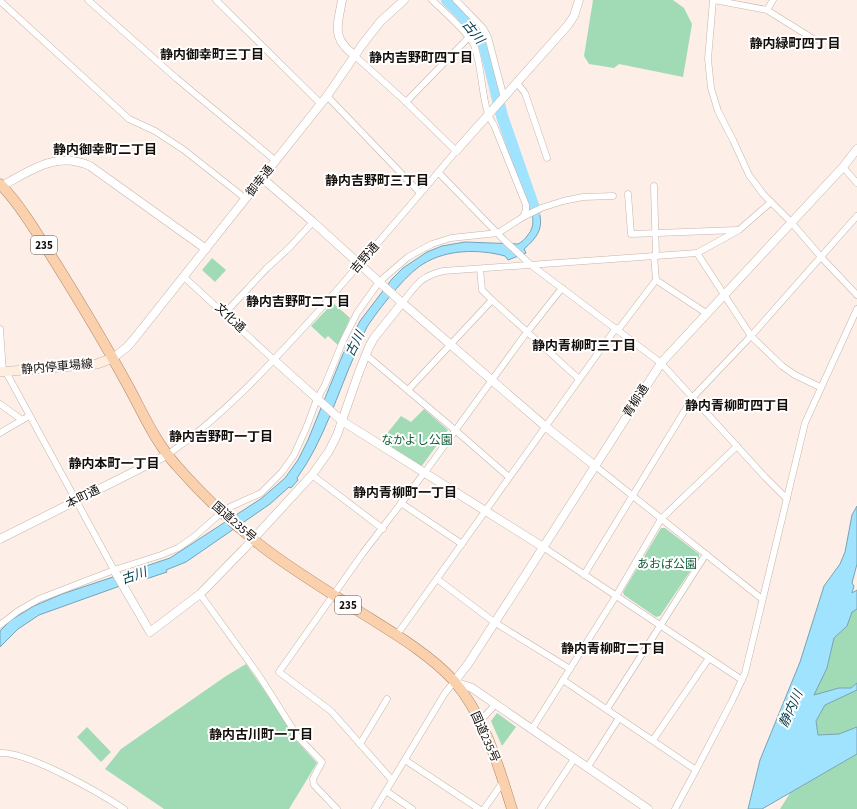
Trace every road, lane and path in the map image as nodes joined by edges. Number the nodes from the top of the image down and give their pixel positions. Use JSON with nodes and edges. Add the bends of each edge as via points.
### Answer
{"nodes":[{"id":1,"x":88,"y":0,"type":"edge"},
{"id":2,"x":216,"y":0,"type":"edge"},
{"id":3,"x":342,"y":0,"type":"edge"},
{"id":4,"x":404,"y":0,"type":"edge"},
{"id":5,"x":432,"y":0,"type":"edge"},
{"id":6,"x":456,"y":0,"type":"edge"},
{"id":7,"x":579,"y":0,"type":"edge"},
{"id":8,"x":714,"y":0,"type":"edge"},
{"id":9,"x":773,"y":0,"type":"edge"},
{"id":10,"x":0,"y":1,"type":"edge"},
{"id":11,"x":767,"y":10,"type":"junction"},
{"id":12,"x":469,"y":38,"type":"junction"},
{"id":13,"x":815,"y":40,"type":"dead end"},
{"id":14,"x":355,"y":56,"type":"junction"},
{"id":15,"x":517,"y":83,"type":"junction"},
{"id":16,"x":327,"y":96,"type":"junction"},
{"id":17,"x":503,"y":99,"type":"junction"},
{"id":18,"x":406,"y":102,"type":"junction"},
{"id":19,"x":321,"y":104,"type":"junction"},
{"id":20,"x":490,"y":114,"type":"junction"},
{"id":21,"x":857,"y":149,"type":"edge"},
{"id":22,"x":456,"y":151,"type":"junction"},
{"id":23,"x":547,"y":158,"type":"dead end"},
{"id":24,"x":276,"y":161,"type":"junction"},
{"id":25,"x":843,"y":167,"type":"junction"},
{"id":26,"x":438,"y":172,"type":"junction"},
{"id":27,"x":262,"y":178,"type":"junction"},
{"id":28,"x":857,"y":183,"type":"edge"},
{"id":29,"x":1,"y":185,"type":"edge"},
{"id":30,"x":654,"y":186,"type":"dead end"},
{"id":31,"x":420,"y":193,"type":"junction"},
{"id":32,"x":628,"y":194,"type":"dead end"},
{"id":33,"x":613,"y":196,"type":"dead end"},
{"id":34,"x":246,"y":199,"type":"junction"},
{"id":35,"x":771,"y":202,"type":"junction"},
{"id":36,"x":857,"y":216,"type":"edge"},
{"id":37,"x":523,"y":217,"type":"junction"},
{"id":38,"x":313,"y":222,"type":"junction"},
{"id":39,"x":791,"y":222,"type":"junction"},
{"id":40,"x":739,"y":230,"type":"junction"},
{"id":41,"x":655,"y":232,"type":"junction"},
{"id":42,"x":498,"y":233,"type":"junction"},
{"id":43,"x":206,"y":249,"type":"junction"},
{"id":44,"x":697,"y":253,"type":"junction"},
{"id":45,"x":655,"y":256,"type":"junction"},
{"id":46,"x":821,"y":257,"type":"junction"},
{"id":47,"x":360,"y":264,"type":"junction"},
{"id":48,"x":532,"y":265,"type":"junction"},
{"id":49,"x":480,"y":269,"type":"junction"},
{"id":50,"x":184,"y":277,"type":"junction"},
{"id":51,"x":656,"y":280,"type":"junction"},
{"id":52,"x":380,"y":283,"type":"junction"},
{"id":53,"x":562,"y":288,"type":"junction"},
{"id":54,"x":724,"y":294,"type":"junction"},
{"id":55,"x":857,"y":295,"type":"edge"},
{"id":56,"x":492,"y":300,"type":"junction"},
{"id":57,"x":401,"y":302,"type":"junction"},
{"id":58,"x":857,"y":309,"type":"edge"},
{"id":59,"x":706,"y":312,"type":"junction"},
{"id":60,"x":225,"y":313,"type":"junction"},
{"id":61,"x":0,"y":329,"type":"edge"},
{"id":62,"x":617,"y":329,"type":"junction"},
{"id":63,"x":527,"y":333,"type":"junction"},
{"id":64,"x":751,"y":336,"type":"junction"},
{"id":65,"x":452,"y":345,"type":"junction"},
{"id":66,"x":366,"y":355,"type":"junction"},
{"id":67,"x":113,"y":358,"type":"junction"},
{"id":68,"x":274,"y":360,"type":"junction"},
{"id":69,"x":661,"y":363,"type":"junction"},
{"id":70,"x":3,"y":372,"type":"edge"},
{"id":71,"x":579,"y":379,"type":"junction"},
{"id":72,"x":492,"y":380,"type":"junction"},
{"id":73,"x":820,"y":387,"type":"junction"},
{"id":74,"x":408,"y":390,"type":"junction"},
{"id":75,"x":692,"y":397,"type":"junction"},
{"id":76,"x":318,"y":400,"type":"junction"},
{"id":77,"x":0,"y":404,"type":"edge"},
{"id":78,"x":29,"y":416,"type":"junction"},
{"id":79,"x":340,"y":419,"type":"junction"},
{"id":80,"x":22,"y":420,"type":"junction"},
{"id":81,"x":546,"y":427,"type":"junction"},
{"id":82,"x":455,"y":430,"type":"junction"},
{"id":83,"x":0,"y":433,"type":"edge"},
{"id":84,"x":737,"y":446,"type":"junction"},
{"id":85,"x":167,"y":455,"type":"junction"},
{"id":86,"x":594,"y":465,"type":"junction"},
{"id":87,"x":425,"y":472,"type":"junction"},
{"id":88,"x":312,"y":474,"type":"junction"},
{"id":89,"x":509,"y":477,"type":"junction"},
{"id":90,"x":632,"y":496,"type":"junction"},
{"id":91,"x":787,"y":499,"type":"junction"},
{"id":92,"x":76,"y":500,"type":"junction"},
{"id":93,"x":401,"y":503,"type":"junction"},
{"id":94,"x":486,"y":510,"type":"junction"},
{"id":95,"x":224,"y":514,"type":"junction"},
{"id":96,"x":662,"y":519,"type":"junction"},
{"id":97,"x":383,"y":529,"type":"junction"},
{"id":98,"x":0,"y":539,"type":"edge"},
{"id":99,"x":253,"y":539,"type":"junction"},
{"id":100,"x":462,"y":544,"type":"junction"},
{"id":101,"x":543,"y":546,"type":"junction"},
{"id":102,"x":706,"y":554,"type":"junction"},
{"id":103,"x":114,"y":570,"type":"junction"},
{"id":104,"x":584,"y":574,"type":"junction"},
{"id":105,"x":437,"y":579,"type":"junction"},
{"id":106,"x":200,"y":594,"type":"junction"},
{"id":107,"x":333,"y":595,"type":"junction"},
{"id":108,"x":616,"y":596,"type":"junction"},
{"id":109,"x":762,"y":599,"type":"junction"},
{"id":110,"x":494,"y":622,"type":"junction"},
{"id":111,"x":0,"y":625,"type":"edge"},
{"id":112,"x":661,"y":626,"type":"junction"},
{"id":113,"x":396,"y":636,"type":"junction"},
{"id":114,"x":710,"y":658,"type":"junction"},
{"id":115,"x":570,"y":669,"type":"junction"},
{"id":116,"x":563,"y":680,"type":"junction"},
{"id":117,"x":742,"y":680,"type":"junction"},
{"id":118,"x":454,"y":682,"type":"junction"},
{"id":119,"x":387,"y":699,"type":"dead end"},
{"id":120,"x":496,"y":705,"type":"junction"},
{"id":121,"x":607,"y":709,"type":"junction"},
{"id":122,"x":620,"y":718,"type":"junction"},
{"id":123,"x":480,"y":721,"type":"junction"},
{"id":124,"x":532,"y":729,"type":"junction"},
{"id":125,"x":653,"y":740,"type":"junction"},
{"id":126,"x":360,"y":744,"type":"junction"},
{"id":127,"x":0,"y":753,"type":"edge"},
{"id":128,"x":574,"y":759,"type":"junction"},
{"id":129,"x":405,"y":760,"type":"junction"},
{"id":130,"x":587,"y":768,"type":"junction"},
{"id":131,"x":696,"y":770,"type":"junction"},
{"id":132,"x":392,"y":780,"type":"junction"},
{"id":133,"x":503,"y":782,"type":"junction"},
{"id":134,"x":386,"y":791,"type":"junction"},
{"id":135,"x":543,"y":808,"type":"edge"},
{"id":136,"x":124,"y":809,"type":"edge"},
{"id":137,"x":337,"y":809,"type":"edge"},
{"id":138,"x":375,"y":809,"type":"edge"},
{"id":139,"x":412,"y":809,"type":"edge"},
{"id":140,"x":479,"y":809,"type":"edge"},
{"id":141,"x":484,"y":809,"type":"edge"},
{"id":142,"x":512,"y":809,"type":"edge"},
{"id":143,"x":648,"y":809,"type":"edge"},
{"id":144,"x":675,"y":809,"type":"edge"}],
"edges":[{"from":1,"to":24,"type":"street","via":[[164,68]]},
{"from":2,"to":19,"type":"street"},
{"from":3,"to":14,"type":"street","via":[[338,37]]},
{"from":4,"to":14,"type":"street","name":"御幸通","via":[[380,22]]},
{"from":5,"to":12,"type":"street"},
{"from":6,"to":17,"type":"street","via":[[483,28],[488,37]]},
{"from":7,"to":15,"type":"street","via":[[568,25]]},
{"from":8,"to":11,"type":"street"},
{"from":8,"to":35,"type":"street","via":[[708,59],[715,103],[749,175],[756,187]]},
{"from":9,"to":11,"type":"street"},
{"from":10,"to":34,"type":"street","via":[[129,119],[155,131],[184,150]]},
{"from":11,"to":13,"type":"street"},
{"from":12,"to":18,"type":"street"},
{"from":12,"to":20,"type":"street","via":[[474,44],[478,58]]},
{"from":14,"to":16,"type":"street","name":"御幸通"},
{"from":14,"to":18,"type":"street"},
{"from":15,"to":17,"type":"street"},
{"from":15,"to":23,"type":"street","via":[[525,93]]},
{"from":16,"to":19,"type":"street","name":"御幸通"},
{"from":16,"to":31,"type":"street"},
{"from":17,"to":20,"type":"street"},
{"from":18,"to":22,"type":"street"},
{"from":19,"to":24,"type":"street","name":"御幸通"},
{"from":20,"to":22,"type":"street"},
{"from":20,"to":37,"type":"street","via":[[526,206]]},
{"from":21,"to":25,"type":"street","name":"青柳通"},
{"from":22,"to":26,"type":"street","name":"吉野通"},
{"from":24,"to":27,"type":"street","name":"御幸通"},
{"from":25,"to":28,"type":"street"},
{"from":25,"to":39,"type":"street","name":"青柳通"},
{"from":26,"to":31,"type":"street","name":"吉野通"},
{"from":26,"to":42,"type":"street"},
{"from":27,"to":34,"type":"street","name":"御幸通"},
{"from":27,"to":38,"type":"street"},
{"from":29,"to":43,"type":"street","via":[[35,168],[59,160],[81,162]]},
{"from":29,"to":67,"type":"highway","name":"国道235号","number":"235","via":[[21,209]]},
{"from":30,"to":41,"type":"street"},
{"from":31,"to":47,"type":"street","name":"吉野通"},
{"from":32,"to":41,"type":"street","via":[[631,234]]},
{"from":33,"to":37,"type":"street","via":[[583,197],[541,208]]},
{"from":34,"to":43,"type":"street","name":"御幸通"},
{"from":35,"to":39,"type":"street"},
{"from":35,"to":40,"type":"street"},
{"from":36,"to":46,"type":"street"},
{"from":37,"to":42,"type":"street"},
{"from":38,"to":47,"type":"street"},
{"from":38,"to":60,"type":"street"},
{"from":39,"to":46,"type":"street"},
{"from":39,"to":54,"type":"street","name":"青柳通"},
{"from":40,"to":41,"type":"street"},
{"from":40,"to":44,"type":"street"},
{"from":41,"to":45,"type":"street"},
{"from":42,"to":48,"type":"street"},
{"from":42,"to":52,"type":"street","via":[[451,238],[432,244],[408,257]]},
{"from":43,"to":50,"type":"street","name":"御幸通"},
{"from":44,"to":45,"type":"street"},
{"from":44,"to":54,"type":"street"},
{"from":45,"to":48,"type":"street"},
{"from":45,"to":51,"type":"street"},
{"from":46,"to":55,"type":"street"},
{"from":46,"to":64,"type":"street"},
{"from":47,"to":52,"type":"street"},
{"from":47,"to":68,"type":"street","name":"吉野通"},
{"from":48,"to":49,"type":"street"},
{"from":48,"to":53,"type":"street"},
{"from":49,"to":56,"type":"street","via":[[482,290]]},
{"from":49,"to":57,"type":"street","via":[[432,274],[421,279]]},
{"from":50,"to":60,"type":"street","name":"文化通"},
{"from":50,"to":67,"type":"street","name":"御幸通","via":[[127,348]]},
{"from":51,"to":59,"type":"street"},
{"from":51,"to":62,"type":"street"},
{"from":52,"to":57,"type":"street"},
{"from":52,"to":76,"type":"street","via":[[350,325]]},
{"from":53,"to":62,"type":"street"},
{"from":53,"to":63,"type":"street"},
{"from":54,"to":59,"type":"street","name":"青柳通"},
{"from":54,"to":64,"type":"street"},
{"from":56,"to":63,"type":"street"},
{"from":56,"to":65,"type":"street"},
{"from":57,"to":65,"type":"street"},
{"from":57,"to":66,"type":"street","via":[[374,338]]},
{"from":58,"to":73,"type":"street"},
{"from":59,"to":69,"type":"street","name":"青柳通"},
{"from":60,"to":68,"type":"street","name":"文化通"},
{"from":61,"to":70,"type":"street"},
{"from":62,"to":69,"type":"street"},
{"from":62,"to":71,"type":"street"},
{"from":63,"to":71,"type":"street"},
{"from":63,"to":72,"type":"street"},
{"from":64,"to":73,"type":"street","via":[[782,366]]},
{"from":64,"to":75,"type":"street"},
{"from":65,"to":72,"type":"street"},
{"from":65,"to":74,"type":"street"},
{"from":66,"to":74,"type":"street"},
{"from":66,"to":79,"type":"street"},
{"from":67,"to":70,"type":"main road","name":"静内停車場線","via":[[97,364]]},
{"from":67,"to":85,"type":"highway","name":"国道235号","number":"235"},
{"from":68,"to":76,"type":"street"},
{"from":68,"to":85,"type":"street","name":"吉野通","via":[[227,407]]},
{"from":69,"to":75,"type":"street"},
{"from":69,"to":86,"type":"street","name":"青柳通"},
{"from":70,"to":78,"type":"street"},
{"from":71,"to":81,"type":"street"},
{"from":72,"to":81,"type":"street"},
{"from":72,"to":82,"type":"street"},
{"from":73,"to":91,"type":"street","via":[[805,423]]},
{"from":74,"to":82,"type":"street"},
{"from":75,"to":84,"type":"street"},
{"from":75,"to":90,"type":"street"},
{"from":76,"to":79,"type":"street"},
{"from":76,"to":95,"type":"street","via":[[300,444],[282,472],[261,493],[230,506]]},
{"from":77,"to":80,"type":"street"},
{"from":78,"to":80,"type":"street"},
{"from":78,"to":92,"type":"street"},
{"from":79,"to":87,"type":"street"},
{"from":79,"to":88,"type":"street","via":[[329,451]]},
{"from":80,"to":83,"type":"street"},
{"from":81,"to":86,"type":"street"},
{"from":81,"to":89,"type":"street"},
{"from":82,"to":87,"type":"street"},
{"from":82,"to":89,"type":"street"},
{"from":84,"to":91,"type":"street"},
{"from":84,"to":96,"type":"street"},
{"from":85,"to":92,"type":"street","name":"本町通"},
{"from":85,"to":95,"type":"highway","name":"国道235号","number":"235"},
{"from":86,"to":90,"type":"street"},
{"from":86,"to":101,"type":"street","name":"青柳通"},
{"from":87,"to":93,"type":"street"},
{"from":87,"to":94,"type":"street"},
{"from":88,"to":97,"type":"street"},
{"from":88,"to":99,"type":"street"},
{"from":89,"to":94,"type":"street"},
{"from":90,"to":96,"type":"street"},
{"from":90,"to":104,"type":"street"},
{"from":91,"to":109,"type":"street"},
{"from":92,"to":98,"type":"street","name":"本町通"},
{"from":92,"to":103,"type":"street"},
{"from":93,"to":97,"type":"street"},
{"from":93,"to":100,"type":"street"},
{"from":94,"to":100,"type":"street"},
{"from":94,"to":101,"type":"street"},
{"from":95,"to":99,"type":"highway","name":"国道235号","number":"235"},
{"from":95,"to":103,"type":"street","via":[[178,548]]},
{"from":96,"to":102,"type":"street"},
{"from":96,"to":108,"type":"street"},
{"from":97,"to":107,"type":"street"},
{"from":99,"to":106,"type":"street"},
{"from":99,"to":107,"type":"highway","name":"国道235号","number":"235"},
{"from":100,"to":105,"type":"street"},
{"from":101,"to":104,"type":"street"},
{"from":101,"to":110,"type":"street","name":"青柳通"},
{"from":102,"to":109,"type":"street"},
{"from":102,"to":112,"type":"street"},
{"from":103,"to":106,"type":"street","via":[[150,632]]},
{"from":103,"to":111,"type":"street","via":[[39,599]]},
{"from":104,"to":108,"type":"street"},
{"from":105,"to":110,"type":"street"},
{"from":105,"to":113,"type":"street"},
{"from":106,"to":137,"type":"street","via":[[260,678],[298,737],[322,762],[313,779],[314,785]]},
{"from":107,"to":113,"type":"highway","name":"国道235号","number":"235"},
{"from":107,"to":126,"type":"street","via":[[279,672],[331,711]]},
{"from":108,"to":112,"type":"street"},
{"from":108,"to":115,"type":"street"},
{"from":109,"to":117,"type":"street"},
{"from":110,"to":115,"type":"street"},
{"from":110,"to":118,"type":"street","name":"青柳通"},
{"from":112,"to":114,"type":"street"},
{"from":112,"to":121,"type":"street"},
{"from":113,"to":118,"type":"highway","name":"国道235号","number":"235","via":[[429,659]]},
{"from":114,"to":117,"type":"street"},
{"from":114,"to":125,"type":"street"},
{"from":115,"to":116,"type":"street"},
{"from":116,"to":121,"type":"street"},
{"from":116,"to":124,"type":"street"},
{"from":117,"to":131,"type":"street"},
{"from":118,"to":120,"type":"street","via":[[472,688]]},
{"from":118,"to":123,"type":"highway","name":"国道235号","number":"235"},
{"from":118,"to":129,"type":"street"},
{"from":119,"to":126,"type":"street"},
{"from":120,"to":123,"type":"street"},
{"from":120,"to":124,"type":"street"},
{"from":121,"to":122,"type":"street"},
{"from":122,"to":125,"type":"street"},
{"from":122,"to":130,"type":"street"},
{"from":123,"to":133,"type":"highway","name":"国道235号","number":"235"},
{"from":124,"to":128,"type":"street"},
{"from":125,"to":131,"type":"street"},
{"from":126,"to":132,"type":"street"},
{"from":127,"to":136,"type":"street","via":[[24,758],[66,776]]},
{"from":128,"to":130,"type":"street"},
{"from":128,"to":135,"type":"street"},
{"from":129,"to":132,"type":"street"},
{"from":129,"to":140,"type":"street"},
{"from":130,"to":143,"type":"street"},
{"from":131,"to":144,"type":"street"},
{"from":132,"to":134,"type":"street"},
{"from":133,"to":141,"type":"street"},
{"from":133,"to":142,"type":"highway","name":"国道235号","number":"235"},
{"from":134,"to":138,"type":"street"},
{"from":134,"to":139,"type":"street"}]}
